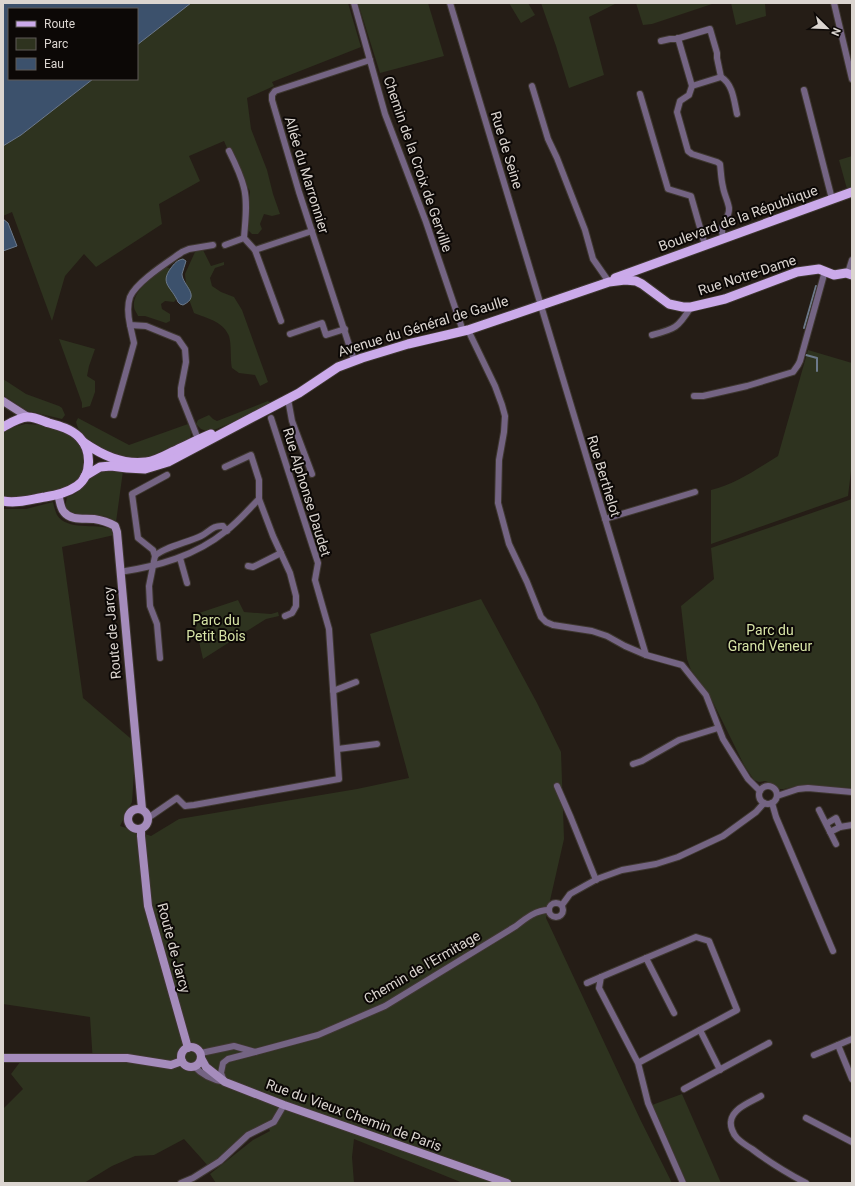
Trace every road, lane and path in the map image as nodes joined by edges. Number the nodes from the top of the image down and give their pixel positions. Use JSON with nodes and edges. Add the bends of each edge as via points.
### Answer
{"nodes":[{"id":1,"x":354,"y":3,"type":"edge"},
{"id":2,"x":450,"y":3,"type":"edge"},
{"id":3,"x":834,"y":3,"type":"edge"},
{"id":4,"x":678,"y":38,"type":"junction"},
{"id":5,"x":661,"y":41,"type":"dead end"},
{"id":6,"x":370,"y":60,"type":"junction"},
{"id":7,"x":721,"y":77,"type":"junction"},
{"id":8,"x":852,"y":79,"type":"edge"},
{"id":9,"x":532,"y":86,"type":"dead end"},
{"id":10,"x":692,"y":86,"type":"junction"},
{"id":11,"x":804,"y":90,"type":"dead end"},
{"id":12,"x":640,"y":94,"type":"dead end"},
{"id":13,"x":738,"y":114,"type":"dead end"},
{"id":14,"x":229,"y":151,"type":"dead end"},
{"id":15,"x":852,"y":192,"type":"edge"},
{"id":16,"x":832,"y":199,"type":"junction"},
{"id":17,"x":312,"y":231,"type":"junction"},
{"id":18,"x":244,"y":238,"type":"junction"},
{"id":19,"x":724,"y":239,"type":"junction"},
{"id":20,"x":225,"y":245,"type":"dead end"},
{"id":21,"x":705,"y":245,"type":"junction"},
{"id":22,"x":213,"y":246,"type":"dead end"},
{"id":23,"x":255,"y":250,"type":"junction"},
{"id":24,"x":852,"y":260,"type":"edge"},
{"id":25,"x":634,"y":271,"type":"junction"},
{"id":26,"x":825,"y":271,"type":"junction"},
{"id":27,"x":850,"y":274,"type":"edge"},
{"id":28,"x":636,"y":281,"type":"junction"},
{"id":29,"x":609,"y":282,"type":"junction"},
{"id":30,"x":540,"y":304,"type":"junction"},
{"id":31,"x":691,"y":307,"type":"junction"},
{"id":32,"x":281,"y":321,"type":"dead end"},
{"id":33,"x":130,"y":325,"type":"junction"},
{"id":34,"x":345,"y":329,"type":"junction"},
{"id":35,"x":465,"y":330,"type":"junction"},
{"id":36,"x":290,"y":334,"type":"dead end"},
{"id":37,"x":652,"y":335,"type":"dead end"},
{"id":38,"x":354,"y":360,"type":"junction"},
{"id":39,"x":694,"y":396,"type":"dead end"},
{"id":40,"x":288,"y":399,"type":"junction"},
{"id":41,"x":3,"y":401,"type":"edge"},
{"id":42,"x":114,"y":415,"type":"dead end"},
{"id":43,"x":255,"y":416,"type":"junction"},
{"id":44,"x":28,"y":417,"type":"junction"},
{"id":45,"x":271,"y":418,"type":"dead end"},
{"id":46,"x":3,"y":427,"type":"edge"},
{"id":47,"x":198,"y":439,"type":"junction"},
{"id":48,"x":83,"y":442,"type":"junction"},
{"id":49,"x":225,"y":467,"type":"dead end"},
{"id":50,"x":312,"y":474,"type":"dead end"},
{"id":51,"x":167,"y":475,"type":"dead end"},
{"id":52,"x":85,"y":476,"type":"junction"},
{"id":53,"x":695,"y":492,"type":"dead end"},
{"id":54,"x":58,"y":494,"type":"junction"},
{"id":55,"x":259,"y":499,"type":"junction"},
{"id":56,"x":3,"y":501,"type":"edge"},
{"id":57,"x":605,"y":519,"type":"junction"},
{"id":58,"x":227,"y":531,"type":"junction"},
{"id":59,"x":281,"y":553,"type":"junction"},
{"id":60,"x":155,"y":556,"type":"junction"},
{"id":61,"x":180,"y":558,"type":"junction"},
{"id":62,"x":248,"y":566,"type":"dead end"},
{"id":63,"x":153,"y":567,"type":"junction"},
{"id":64,"x":120,"y":572,"type":"junction"},
{"id":65,"x":187,"y":583,"type":"dead end"},
{"id":66,"x":285,"y":616,"type":"dead end"},
{"id":67,"x":646,"y":655,"type":"junction"},
{"id":68,"x":160,"y":658,"type":"dead end"},
{"id":69,"x":356,"y":682,"type":"dead end"},
{"id":70,"x":333,"y":691,"type":"junction"},
{"id":71,"x":718,"y":728,"type":"junction"},
{"id":72,"x":377,"y":744,"type":"dead end"},
{"id":73,"x":338,"y":749,"type":"junction"},
{"id":74,"x":633,"y":764,"type":"dead end"},
{"id":75,"x":557,"y":786,"type":"dead end"},
{"id":76,"x":760,"y":791,"type":"junction"},
{"id":77,"x":852,"y":792,"type":"edge"},
{"id":78,"x":777,"y":796,"type":"junction"},
{"id":79,"x":764,"y":803,"type":"junction"},
{"id":80,"x":772,"y":803,"type":"junction"},
{"id":81,"x":142,"y":810,"type":"junction"},
{"id":82,"x":819,"y":810,"type":"dead end"},
{"id":83,"x":148,"y":818,"type":"junction"},
{"id":84,"x":826,"y":824,"type":"junction"},
{"id":85,"x":852,"y":825,"type":"edge"},
{"id":86,"x":840,"y":826,"type":"junction"},
{"id":87,"x":141,"y":829,"type":"junction"},
{"id":88,"x":830,"y":832,"type":"junction"},
{"id":89,"x":836,"y":844,"type":"dead end"},
{"id":90,"x":596,"y":880,"type":"junction"},
{"id":91,"x":562,"y":905,"type":"junction"},
{"id":92,"x":549,"y":910,"type":"junction"},
{"id":93,"x":833,"y":951,"type":"dead end"},
{"id":94,"x":646,"y":958,"type":"junction"},
{"id":95,"x":601,"y":977,"type":"junction"},
{"id":96,"x":587,"y":982,"type":"dead end"},
{"id":97,"x":674,"y":1013,"type":"dead end"},
{"id":98,"x":700,"y":1030,"type":"junction"},
{"id":99,"x":852,"y":1039,"type":"edge"},
{"id":100,"x":769,"y":1043,"type":"dead end"},
{"id":101,"x":838,"y":1045,"type":"junction"},
{"id":102,"x":188,"y":1048,"type":"junction"},
{"id":103,"x":255,"y":1052,"type":"junction"},
{"id":104,"x":814,"y":1055,"type":"dead end"},
{"id":105,"x":201,"y":1056,"type":"junction"},
{"id":106,"x":3,"y":1058,"type":"edge"},
{"id":107,"x":182,"y":1061,"type":"junction"},
{"id":108,"x":638,"y":1063,"type":"junction"},
{"id":109,"x":194,"y":1066,"type":"junction"},
{"id":110,"x":720,"y":1070,"type":"junction"},
{"id":111,"x":852,"y":1079,"type":"edge"},
{"id":112,"x":225,"y":1082,"type":"junction"},
{"id":113,"x":684,"y":1089,"type":"dead end"},
{"id":114,"x":761,"y":1096,"type":"dead end"},
{"id":115,"x":284,"y":1105,"type":"junction"},
{"id":116,"x":806,"y":1118,"type":"dead end"},
{"id":117,"x":852,"y":1142,"type":"edge"},
{"id":118,"x":180,"y":1183,"type":"edge"},
{"id":119,"x":507,"y":1183,"type":"edge"},
{"id":120,"x":683,"y":1183,"type":"edge"},
{"id":121,"x":806,"y":1183,"type":"edge"}],
"edges":[{"from":1,"to":6,"type":"street","name":"Chemin de la Croix de Gerville"},
{"from":2,"to":30,"type":"street","name":"Rue de Seine"},
{"from":3,"to":8,"type":"street"},
{"from":4,"to":5,"type":"street"},
{"from":4,"to":7,"type":"street","via":[[710,30]]},
{"from":4,"to":10,"type":"street"},
{"from":6,"to":17,"type":"street","name":"Allée du Marronnier","via":[[275,91],[272,95]]},
{"from":6,"to":35,"type":"street","name":"Chemin de la Croix de Gerville","via":[[385,114]]},
{"from":7,"to":10,"type":"street"},
{"from":7,"to":13,"type":"street","via":[[729,84]]},
{"from":9,"to":29,"type":"street","via":[[548,139],[585,230],[593,259]]},
{"from":10,"to":19,"type":"street","via":[[689,95],[680,101],[677,112],[688,151],[720,164],[729,209],[721,232]]},
{"from":11,"to":16,"type":"street"},
{"from":12,"to":21,"type":"street","via":[[668,189],[691,196]]},
{"from":14,"to":18,"type":"street","via":[[244,189]]},
{"from":15,"to":16,"type":"main road","name":"Boulevard de la République"},
{"from":16,"to":19,"type":"main road","name":"Boulevard de la République"},
{"from":17,"to":23,"type":"street"},
{"from":17,"to":34,"type":"street","name":"Allée du Marronnier"},
{"from":18,"to":20,"type":"street"},
{"from":18,"to":23,"type":"street"},
{"from":19,"to":21,"type":"main road","name":"Boulevard de la République"},
{"from":21,"to":25,"type":"main road","name":"Boulevard de la République"},
{"from":22,"to":33,"type":"street","via":[[182,252],[140,284],[130,297]]},
{"from":23,"to":32,"type":"street"},
{"from":24,"to":27,"type":"street"},
{"from":25,"to":28,"type":"main road"},
{"from":25,"to":29,"type":"main road","name":"Boulevard de la République"},
{"from":26,"to":27,"type":"main road","name":"Rue Notre-Dame","via":[[834,275]]},
{"from":26,"to":31,"type":"main road","name":"Rue Notre-Dame","via":[[819,269],[797,272],[725,299]]},
{"from":26,"to":39,"type":"street","via":[[805,344],[793,372],[747,386]]},
{"from":28,"to":29,"type":"main road"},
{"from":28,"to":31,"type":"main road","name":"Rue Notre-Dame","via":[[669,304]]},
{"from":29,"to":30,"type":"main road","name":"Avenue du Général de Gaulle"},
{"from":30,"to":35,"type":"main road","name":"Avenue du Général de Gaulle"},
{"from":30,"to":57,"type":"street","name":"Rue Berthelot"},
{"from":31,"to":37,"type":"street","via":[[675,327]]},
{"from":33,"to":42,"type":"street","via":[[134,343]]},
{"from":33,"to":47,"type":"street","via":[[146,326],[178,339],[185,349],[186,362],[181,396]]},
{"from":34,"to":36,"type":"street","via":[[326,335],[322,323]]},
{"from":34,"to":38,"type":"street","name":"Allée du Marronnier"},
{"from":35,"to":38,"type":"main road","name":"Avenue du Général de Gaulle"},
{"from":35,"to":67,"type":"street","name":"Chemin de la Croix de Gerville","via":[[502,404],[505,416],[499,460],[498,503],[509,544],[541,617],[553,625],[599,633]]},
{"from":38,"to":40,"type":"main road","name":"Avenue du Général de Gaulle","via":[[338,367]]},
{"from":40,"to":43,"type":"main road","name":"Avenue du Général de Gaulle"},
{"from":40,"to":50,"type":"street","via":[[292,421]]},
{"from":41,"to":44,"type":"street"},
{"from":43,"to":47,"type":"main road"},
{"from":43,"to":52,"type":"main road","via":[[168,462],[146,468],[100,467]]},
{"from":44,"to":46,"type":"main road"},
{"from":44,"to":48,"type":"main road","via":[[66,428]]},
{"from":45,"to":70,"type":"street","name":"Rue Alphonse Daudet","via":[[318,563],[315,580],[329,629]]},
{"from":47,"to":48,"type":"main road","via":[[163,457],[135,463],[97,452]]},
{"from":48,"to":52,"type":"main road","via":[[89,460]]},
{"from":49,"to":55,"type":"street","via":[[251,455],[259,480]]},
{"from":51,"to":60,"type":"street","via":[[132,494],[138,538],[153,550]]},
{"from":52,"to":54,"type":"main road","via":[[78,485]]},
{"from":53,"to":57,"type":"street"},
{"from":54,"to":56,"type":"main road","via":[[16,502]]},
{"from":54,"to":64,"type":"street","name":"Route de Jarcy","via":[[62,509],[69,516],[103,521],[114,526],[118,536]]},
{"from":55,"to":58,"type":"street"},
{"from":55,"to":59,"type":"street"},
{"from":57,"to":67,"type":"street","name":"Rue Berthelot"},
{"from":58,"to":60,"type":"street","via":[[223,526],[217,526],[202,536],[159,552]]},
{"from":58,"to":61,"type":"street","via":[[207,545]]},
{"from":59,"to":62,"type":"street","via":[[253,567]]},
{"from":59,"to":66,"type":"street","via":[[296,596],[296,606],[292,613]]},
{"from":60,"to":63,"type":"street"},
{"from":61,"to":63,"type":"street"},
{"from":61,"to":65,"type":"street"},
{"from":63,"to":64,"type":"street"},
{"from":63,"to":68,"type":"street","via":[[149,586],[150,606],[157,624]]},
{"from":64,"to":81,"type":"street","name":"Route de Jarcy"},
{"from":67,"to":71,"type":"street","name":"Chemin de la Croix de Gerville","via":[[682,665],[706,695]]},
{"from":69,"to":70,"type":"street"},
{"from":70,"to":73,"type":"street","name":"Rue Alphonse Daudet"},
{"from":71,"to":74,"type":"street","via":[[678,740]]},
{"from":71,"to":76,"type":"street","name":"Chemin de la Croix de Gerville","via":[[748,779]]},
{"from":72,"to":73,"type":"street"},
{"from":73,"to":83,"type":"street","name":"Rue Alphonse Daudet","via":[[340,779],[194,805],[185,806],[177,798]]},
{"from":75,"to":90,"type":"street"},
{"from":76,"to":78,"type":"street","via":[[765,786],[772,786],[777,791]]},
{"from":76,"to":79,"type":"street","via":[[760,798]]},
{"from":77,"to":78,"type":"street","via":[[808,788]]},
{"from":78,"to":80,"type":"street"},
{"from":79,"to":80,"type":"street"},
{"from":79,"to":90,"type":"street","via":[[752,816],[723,836],[678,857],[622,870]]},
{"from":80,"to":93,"type":"street"},
{"from":81,"to":83,"type":"street"},
{"from":81,"to":87,"type":"street","via":[[132,811],[128,818],[132,828]]},
{"from":82,"to":84,"type":"street"},
{"from":83,"to":87,"type":"street","via":[[147,824]]},
{"from":84,"to":86,"type":"street","via":[[836,818]]},
{"from":84,"to":88,"type":"street"},
{"from":85,"to":86,"type":"street"},
{"from":86,"to":88,"type":"street"},
{"from":87,"to":102,"type":"street","name":"Route de Jarcy","via":[[148,906]]},
{"from":88,"to":89,"type":"street"},
{"from":90,"to":91,"type":"street","via":[[570,894]]},
{"from":91,"to":92,"type":"street","via":[[554,903]]},
{"from":91,"to":92,"type":"street","via":[[563,911],[559,917],[552,916]]},
{"from":92,"to":103,"type":"street","name":"Chemin de l'Ermitage","via":[[536,912],[385,1006],[318,1035]]},
{"from":94,"to":95,"type":"street"},
{"from":94,"to":97,"type":"street"},
{"from":94,"to":98,"type":"street","via":[[696,937],[709,941],[738,1010]]},
{"from":95,"to":96,"type":"street"},
{"from":95,"to":108,"type":"street","via":[[599,988]]},
{"from":98,"to":108,"type":"street"},
{"from":98,"to":110,"type":"street"},
{"from":99,"to":101,"type":"street"},
{"from":100,"to":110,"type":"street"},
{"from":101,"to":104,"type":"street"},
{"from":101,"to":111,"type":"street"},
{"from":102,"to":105,"type":"street","via":[[195,1048]]},
{"from":102,"to":107,"type":"street","via":[[182,1053]]},
{"from":103,"to":105,"type":"street","via":[[234,1046]]},
{"from":103,"to":112,"type":"street","name":"Chemin de l'Ermitage","via":[[228,1059],[223,1063],[221,1073]]},
{"from":105,"to":109,"type":"street","via":[[199,1063]]},
{"from":105,"to":112,"type":"street","name":"Rue du Vieux Chemin de Paris","via":[[206,1067]]},
{"from":106,"to":107,"type":"street","via":[[127,1058],[171,1065]]},
{"from":107,"to":109,"type":"street","via":[[188,1066]]},
{"from":108,"to":120,"type":"street","via":[[648,1103]]},
{"from":109,"to":112,"type":"street","via":[[206,1076]]},
{"from":110,"to":113,"type":"street"},
{"from":112,"to":115,"type":"street","name":"Rue du Vieux Chemin de Paris"},
{"from":114,"to":121,"type":"street","via":[[734,1114],[731,1121],[732,1130],[737,1138],[762,1157]]},
{"from":115,"to":118,"type":"street","via":[[274,1122],[248,1135],[220,1161],[194,1178]]},
{"from":115,"to":119,"type":"street","name":"Rue du Vieux Chemin de Paris"},
{"from":116,"to":117,"type":"street"}]}
